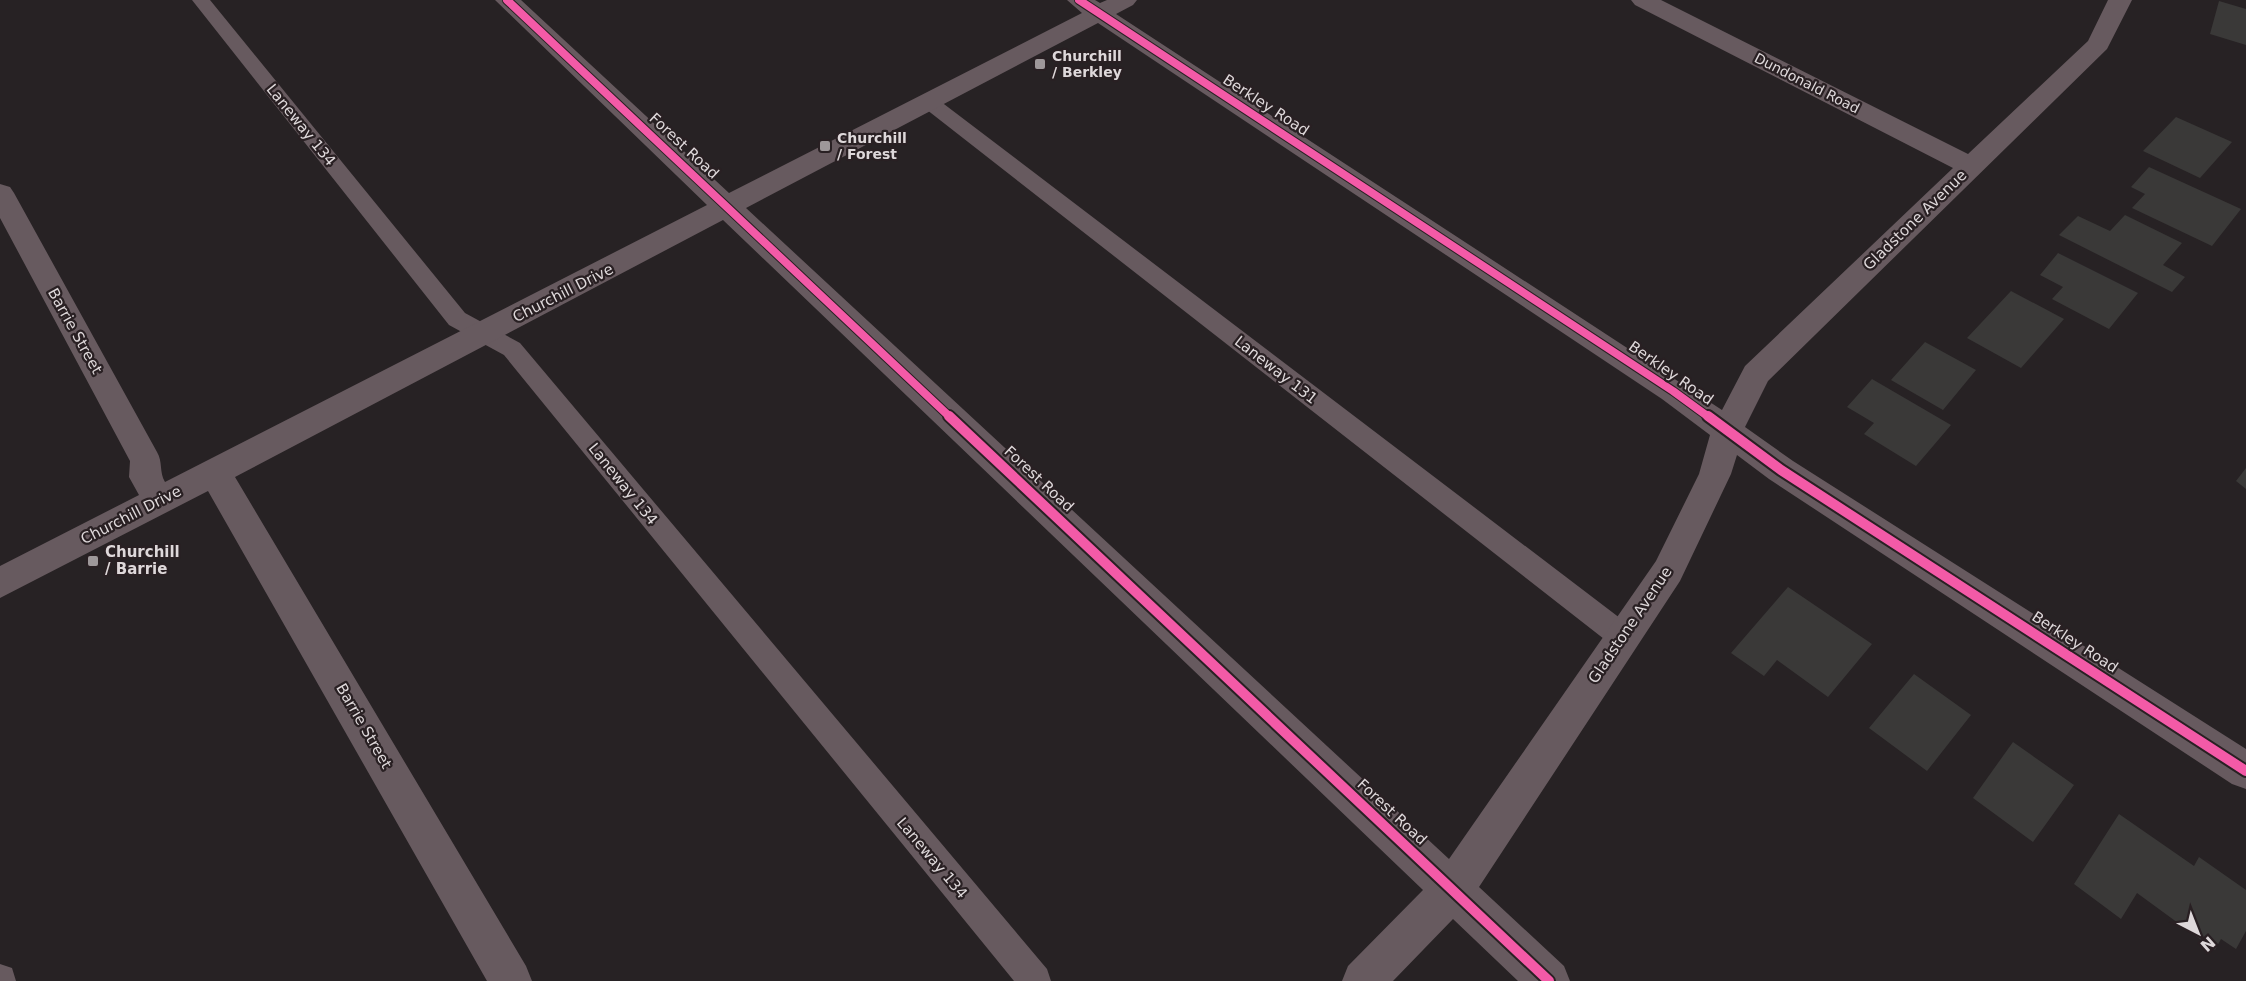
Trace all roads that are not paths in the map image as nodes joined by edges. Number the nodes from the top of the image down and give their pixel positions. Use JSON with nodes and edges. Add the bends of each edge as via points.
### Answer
{"nodes":[{"id":1,"x":201,"y":0,"type":"edge"},
{"id":2,"x":507,"y":0,"type":"edge"},
{"id":3,"x":1125,"y":0,"type":"edge"},
{"id":4,"x":1642,"y":0,"type":"edge"},
{"id":5,"x":2120,"y":0,"type":"edge"},
{"id":6,"x":1089,"y":7,"type":"edge"},
{"id":7,"x":928,"y":102,"type":"junction"},
{"id":8,"x":1971,"y":166,"type":"junction"},
{"id":9,"x":0,"y":193,"type":"edge"},
{"id":10,"x":728,"y":207,"type":"junction"},
{"id":11,"x":484,"y":334,"type":"junction"},
{"id":12,"x":1727,"y":431,"type":"junction"},
{"id":13,"x":214,"y":473,"type":"junction"},
{"id":14,"x":159,"y":501,"type":"junction"},
{"id":15,"x":0,"y":583,"type":"edge"},
{"id":16,"x":1623,"y":637,"type":"junction"},
{"id":17,"x":2246,"y":771,"type":"edge"},
{"id":18,"x":1453,"y":889,"type":"junction"},
{"id":19,"x":511,"y":981,"type":"edge"},
{"id":20,"x":1035,"y":981,"type":"edge"},
{"id":21,"x":1363,"y":981,"type":"edge"},
{"id":22,"x":1549,"y":981,"type":"edge"}],
"edges":[{"from":1,"to":11,"type":"lane","name":"Laneway 134","via":[[457,319]]},
{"from":2,"to":10,"type":"street","name":"Forest Road"},
{"from":3,"to":6,"type":"street","name":"Churchill Drive"},
{"from":4,"to":8,"type":"street","name":"Dundonald Road"},
{"from":5,"to":8,"type":"street","name":"Gladstone Avenue","via":[[2098,44]]},
{"from":6,"to":7,"type":"street","name":"Churchill Drive"},
{"from":6,"to":12,"type":"street","name":"Berkley Road","via":[[1673,391]]},
{"from":7,"to":10,"type":"street","name":"Churchill Drive"},
{"from":7,"to":16,"type":"lane","name":"Laneway 131"},
{"from":8,"to":12,"type":"street","name":"Gladstone Avenue","via":[[1756,374]]},
{"from":9,"to":14,"type":"street","name":"Barrie Street","via":[[146,461],[145,477]]},
{"from":10,"to":11,"type":"street","name":"Churchill Drive"},
{"from":10,"to":18,"type":"street","name":"Forest Road"},
{"from":11,"to":13,"type":"street","name":"Churchill Drive"},
{"from":11,"to":20,"type":"lane","name":"Laneway 134","via":[[512,349]]},
{"from":12,"to":16,"type":"street","name":"Gladstone Avenue","via":[[1714,474],[1668,571]]},
{"from":12,"to":17,"type":"street","name":"Berkley Road","via":[[1781,470]]},
{"from":13,"to":14,"type":"street","name":"Churchill Drive"},
{"from":13,"to":19,"type":"street","name":"Barrie Street"},
{"from":14,"to":15,"type":"street","name":"Churchill Drive"},
{"from":16,"to":18,"type":"street","name":"Gladstone Avenue"},
{"from":18,"to":21,"type":"street","name":"Gladstone Avenue"},
{"from":18,"to":22,"type":"street","name":"Forest Road"}]}
